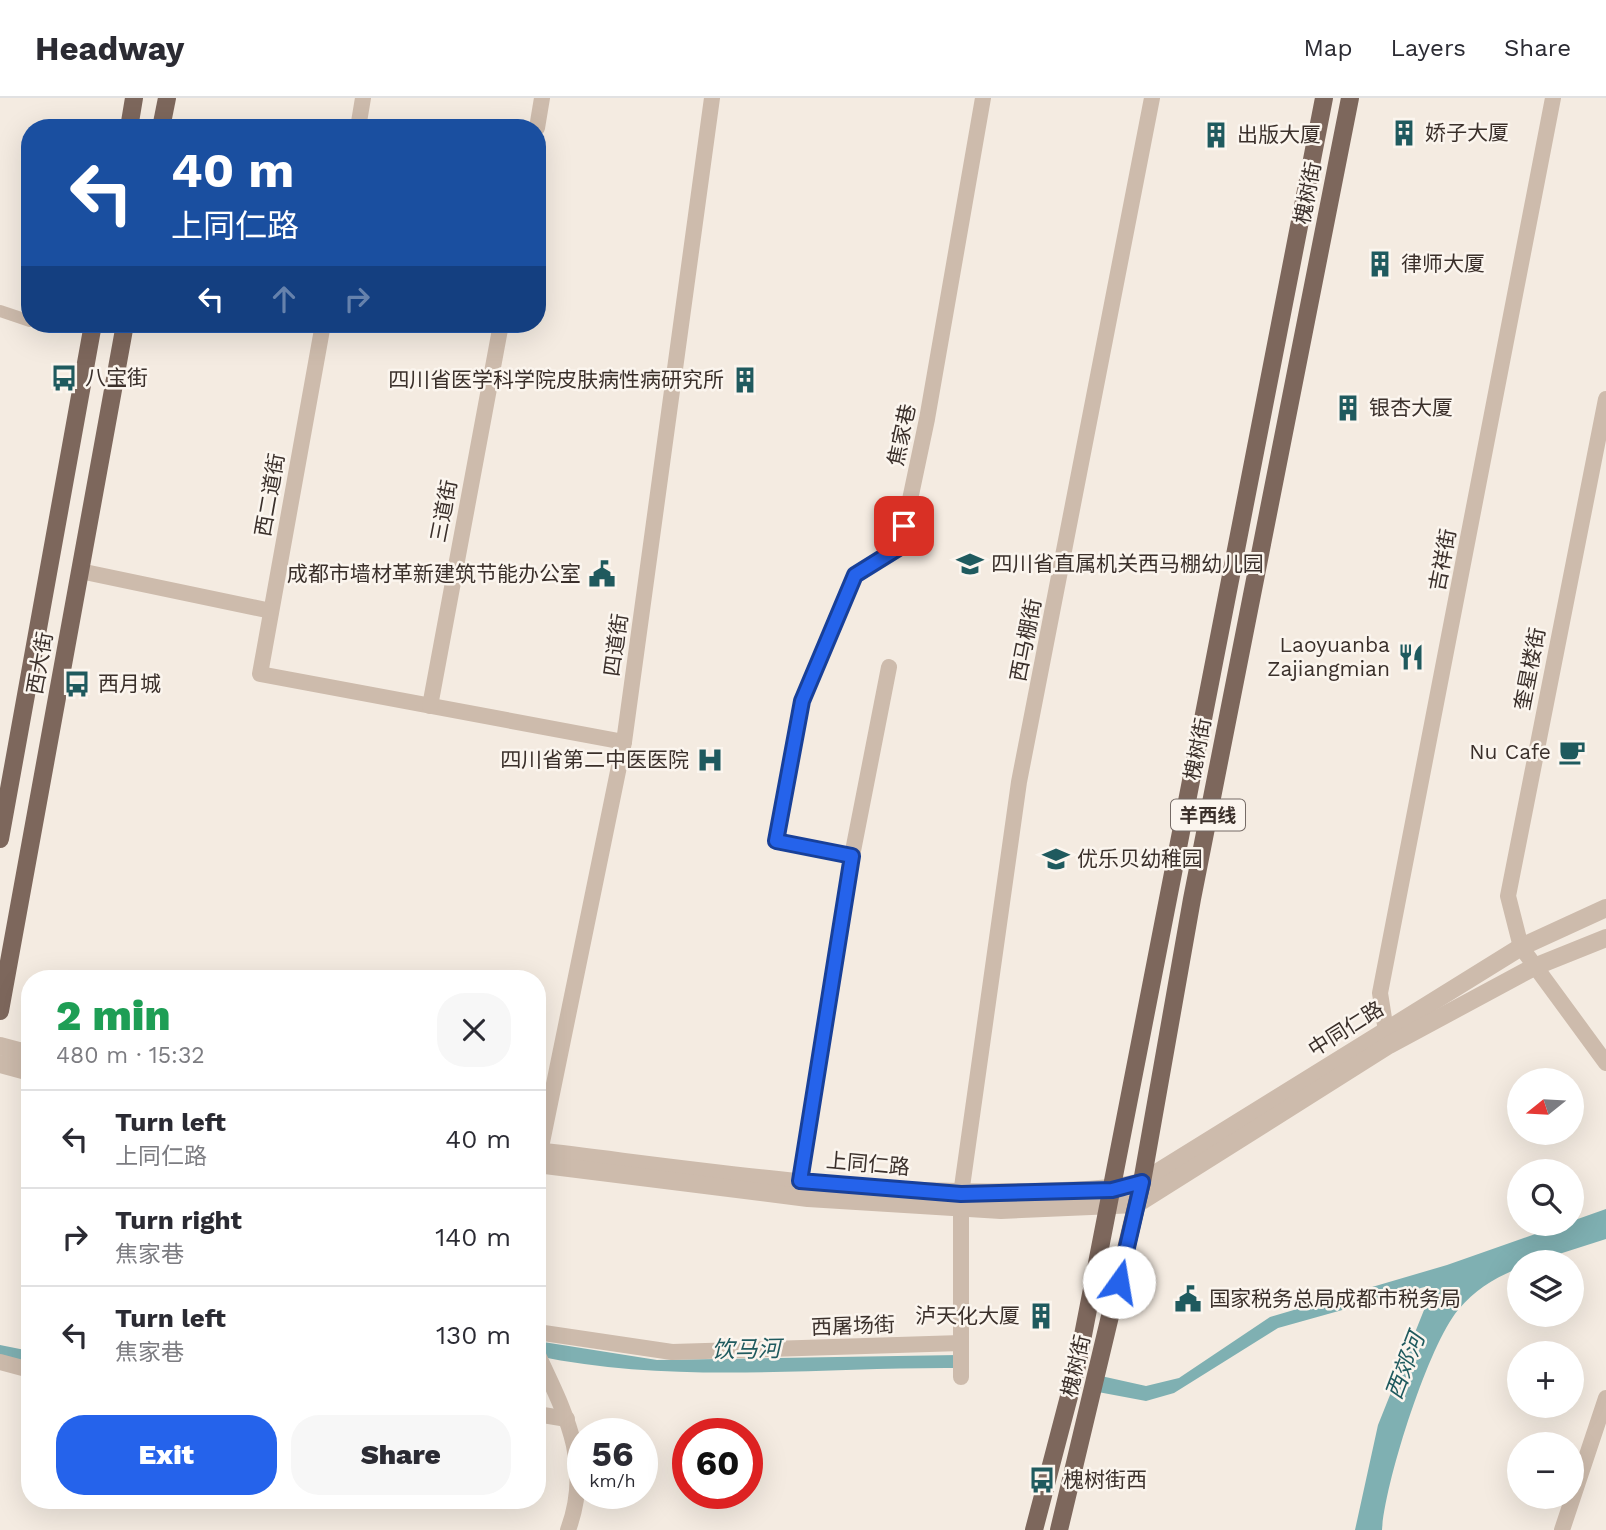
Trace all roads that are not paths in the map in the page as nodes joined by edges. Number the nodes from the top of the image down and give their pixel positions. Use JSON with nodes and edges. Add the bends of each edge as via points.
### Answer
{"nodes":[{"id":1,"x":134,"y":98,"type":"edge"},
{"id":2,"x":167,"y":98,"type":"edge"},
{"id":3,"x":363,"y":98,"type":"edge"},
{"id":4,"x":542,"y":98,"type":"edge"},
{"id":5,"x":712,"y":98,"type":"edge"},
{"id":6,"x":983,"y":98,"type":"edge"},
{"id":7,"x":1152,"y":98,"type":"edge"},
{"id":8,"x":1324,"y":98,"type":"edge"},
{"id":9,"x":1350,"y":98,"type":"edge"},
{"id":10,"x":1553,"y":98,"type":"edge"},
{"id":11,"x":130,"y":119,"type":"edge"},
{"id":12,"x":163,"y":119,"type":"edge"},
{"id":13,"x":360,"y":119,"type":"edge"},
{"id":14,"x":538,"y":119,"type":"edge"},
{"id":15,"x":0,"y":311,"type":"edge"},
{"id":16,"x":21,"y":318,"type":"edge"},
{"id":17,"x":91,"y":333,"type":"edge"},
{"id":18,"x":123,"y":333,"type":"edge"},
{"id":19,"x":321,"y":333,"type":"edge"},
{"id":20,"x":498,"y":333,"type":"edge"},
{"id":21,"x":1606,"y":399,"type":"edge"},
{"id":22,"x":80,"y":571,"type":"junction"},
{"id":23,"x":271,"y":611,"type":"junction"},
{"id":24,"x":889,"y":667,"type":"dead end"},
{"id":25,"x":430,"y":706,"type":"junction"},
{"id":26,"x":624,"y":742,"type":"junction"},
{"id":27,"x":0,"y":839,"type":"edge"},
{"id":28,"x":852,"y":856,"type":"junction"},
{"id":29,"x":1606,"y":908,"type":"edge"},
{"id":30,"x":1606,"y":938,"type":"edge"},
{"id":31,"x":1521,"y":947,"type":"junction"},
{"id":32,"x":1534,"y":967,"type":"junction"},
{"id":33,"x":0,"y":1011,"type":"edge"},
{"id":34,"x":1386,"y":1031,"type":"junction"},
{"id":35,"x":0,"y":1046,"type":"edge"},
{"id":36,"x":21,"y":1052,"type":"edge"},
{"id":37,"x":1606,"y":1063,"type":"edge"},
{"id":38,"x":0,"y":1064,"type":"edge"},
{"id":39,"x":21,"y":1070,"type":"edge"},
{"id":40,"x":546,"y":1120,"type":"edge"},
{"id":41,"x":546,"y":1160,"type":"edge"},
{"id":42,"x":546,"y":1160,"type":"edge"},
{"id":43,"x":800,"y":1181,"type":"junction"},
{"id":44,"x":1142,"y":1182,"type":"junction"},
{"id":45,"x":1111,"y":1198,"type":"junction"},
{"id":46,"x":960,"y":1200,"type":"junction"},
{"id":47,"x":1137,"y":1204,"type":"junction"},
{"id":48,"x":546,"y":1333,"type":"edge"},
{"id":49,"x":961,"y":1342,"type":"junction"},
{"id":50,"x":0,"y":1362,"type":"edge"},
{"id":51,"x":21,"y":1368,"type":"edge"},
{"id":52,"x":546,"y":1372,"type":"edge"},
{"id":53,"x":961,"y":1377,"type":"dead end"},
{"id":54,"x":1606,"y":1398,"type":"edge"},
{"id":55,"x":546,"y":1416,"type":"edge"},
{"id":56,"x":567,"y":1419,"type":"joint"},
{"id":57,"x":571,"y":1509,"type":"edge"},
{"id":58,"x":568,"y":1530,"type":"edge"},
{"id":59,"x":1034,"y":1530,"type":"edge"},
{"id":60,"x":1059,"y":1530,"type":"edge"},
{"id":61,"x":1562,"y":1530,"type":"edge"}],
"edges":[{"from":1,"to":11,"type":"main road"},
{"from":2,"to":12,"type":"main road"},
{"from":3,"to":13,"type":"street"},
{"from":4,"to":14,"type":"street"},
{"from":5,"to":26,"type":"street","name":"四道街"},
{"from":6,"to":28,"type":"street","name":"焦家巷","via":[[928,419],[900,547],[855,575],[802,701],[776,841]]},
{"from":7,"to":46,"type":"street","name":"西马棚街","via":[[1019,782]]},
{"from":8,"to":45,"type":"main road","name":"槐树街","number":"羊西线"},
{"from":9,"to":44,"type":"main road","name":"槐树街","number":"羊西线","via":[[1192,899]]},
{"from":10,"to":34,"type":"street","name":"吉祥街","via":[[1380,993]]},
{"from":15,"to":16,"type":"street"},
{"from":17,"to":27,"type":"main road","name":"西大街"},
{"from":18,"to":22,"type":"main road","name":"西大街"},
{"from":19,"to":23,"type":"street","name":"西二道街"},
{"from":20,"to":25,"type":"street","name":"三道街"},
{"from":21,"to":31,"type":"street","name":"奎星楼街","via":[[1510,873],[1510,914]]},
{"from":22,"to":23,"type":"street"},
{"from":22,"to":33,"type":"main road","name":"西大街"},
{"from":23,"to":25,"type":"street","name":"西二道街","via":[[260,674]]},
{"from":24,"to":28,"type":"street"},
{"from":25,"to":26,"type":"street"},
{"from":26,"to":40,"type":"street","name":"四道街"},
{"from":28,"to":43,"type":"street"},
{"from":29,"to":31,"type":"street","name":"中同仁路"},
{"from":30,"to":32,"type":"street"},
{"from":31,"to":32,"type":"street","name":"奎星楼街"},
{"from":31,"to":34,"type":"street","name":"中同仁路"},
{"from":32,"to":37,"type":"street","name":"奎星楼街"},
{"from":32,"to":47,"type":"street","via":[[1390,1045]]},
{"from":34,"to":44,"type":"street","name":"中同仁路"},
{"from":35,"to":36,"type":"street"},
{"from":38,"to":39,"type":"street"},
{"from":41,"to":46,"type":"street","via":[[808,1198]]},
{"from":42,"to":43,"type":"street","name":"上同仁路"},
{"from":43,"to":46,"type":"street","name":"上同仁路"},
{"from":44,"to":45,"type":"street","name":"中同仁路"},
{"from":44,"to":47,"type":"main road","name":"槐树街","number":"羊西线"},
{"from":45,"to":46,"type":"street","name":"上同仁路"},
{"from":45,"to":47,"type":"street"},
{"from":45,"to":59,"type":"main road","name":"槐树街","number":"羊西线","via":[[1077,1366]]},
{"from":46,"to":49,"type":"street"},
{"from":47,"to":60,"type":"main road","name":"槐树街","number":"羊西线"},
{"from":48,"to":49,"type":"street","name":"西屠场街","via":[[672,1352]]},
{"from":49,"to":53,"type":"street"},
{"from":50,"to":51,"type":"street"},
{"from":52,"to":56,"type":"street"},
{"from":54,"to":61,"type":"street"},
{"from":55,"to":56,"type":"street"},
{"from":57,"to":58,"type":"street"}]}
